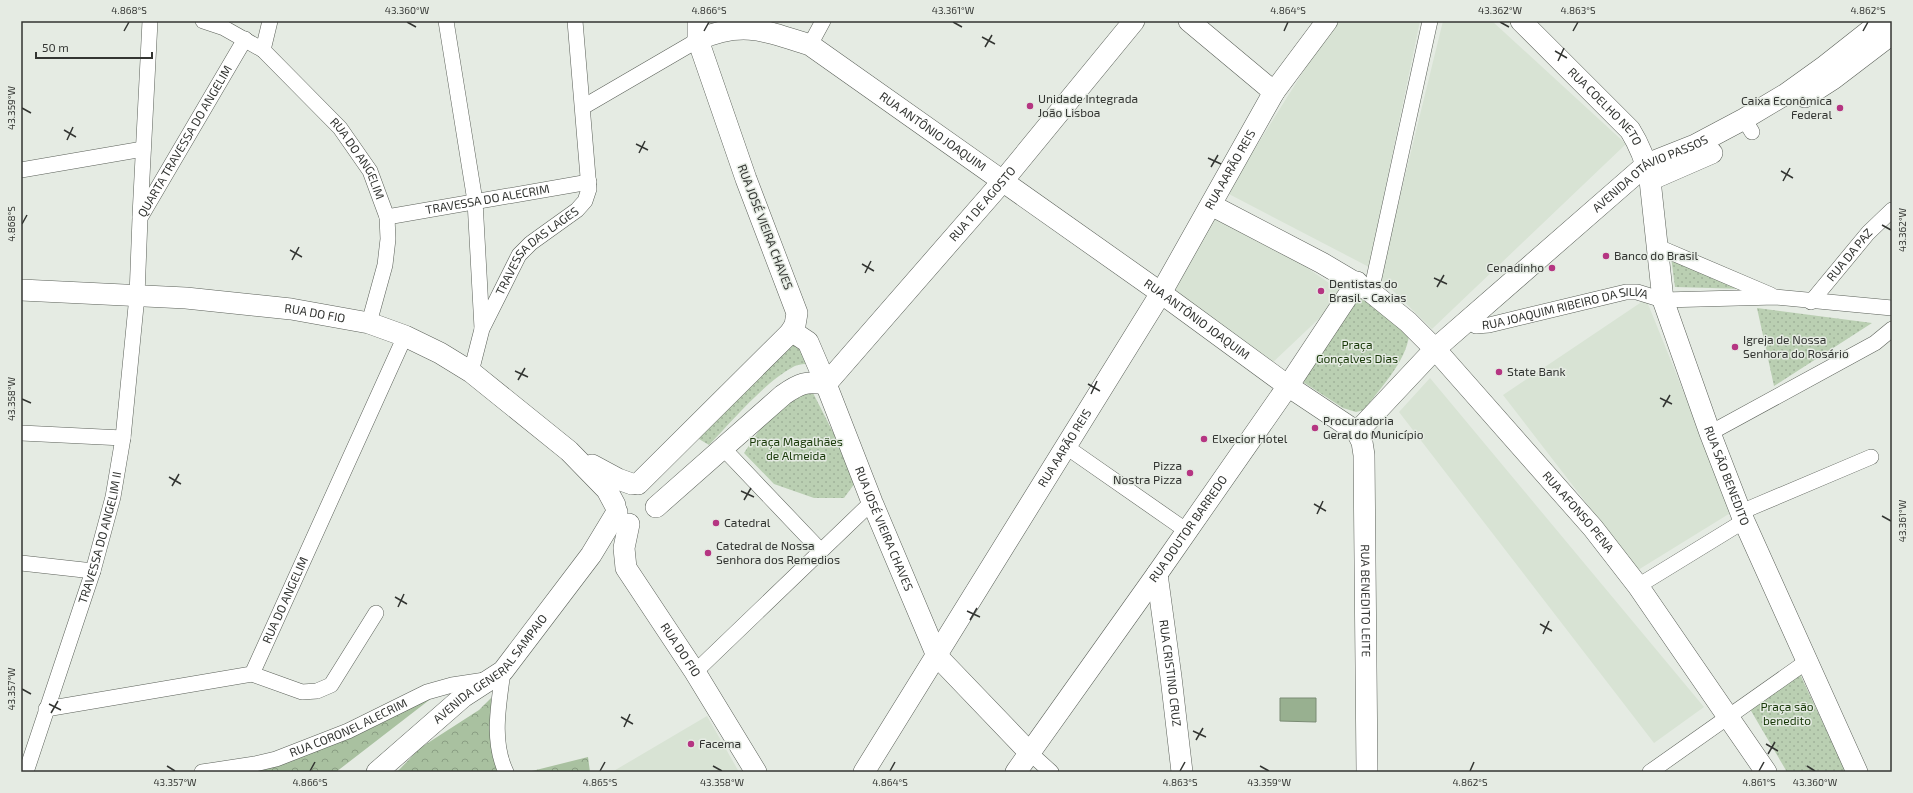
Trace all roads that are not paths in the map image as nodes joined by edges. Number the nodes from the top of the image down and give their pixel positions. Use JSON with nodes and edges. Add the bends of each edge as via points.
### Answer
{"nodes":[{"id":1,"x":150,"y":21,"type":"edge"},
{"id":2,"x":203,"y":21,"type":"edge"},
{"id":3,"x":270,"y":21,"type":"edge"},
{"id":4,"x":446,"y":21,"type":"edge"},
{"id":5,"x":575,"y":21,"type":"edge"},
{"id":6,"x":823,"y":21,"type":"edge"},
{"id":7,"x":1134,"y":21,"type":"edge"},
{"id":8,"x":1189,"y":21,"type":"edge"},
{"id":9,"x":1327,"y":21,"type":"edge"},
{"id":10,"x":1430,"y":21,"type":"edge"},
{"id":11,"x":1521,"y":21,"type":"edge"},
{"id":12,"x":1882,"y":21,"type":"edge"},
{"id":13,"x":698,"y":31,"type":"edge"},
{"id":14,"x":1892,"y":34,"type":"edge"},
{"id":15,"x":245,"y":39,"type":"junction"},
{"id":16,"x":810,"y":45,"type":"junction"},
{"id":17,"x":263,"y":50,"type":"junction"},
{"id":18,"x":1274,"y":92,"type":"junction"},
{"id":19,"x":583,"y":107,"type":"junction"},
{"id":20,"x":1748,"y":125,"type":"junction"},
{"id":21,"x":142,"y":149,"type":"junction"},
{"id":22,"x":21,"y":170,"type":"edge"},
{"id":23,"x":1648,"y":172,"type":"junction"},
{"id":24,"x":589,"y":182,"type":"junction"},
{"id":25,"x":1002,"y":182,"type":"junction"},
{"id":26,"x":475,"y":201,"type":"junction"},
{"id":27,"x":1211,"y":205,"type":"junction"},
{"id":28,"x":1892,"y":210,"type":"edge"},
{"id":29,"x":387,"y":217,"type":"junction"},
{"id":30,"x":140,"y":218,"type":"junction"},
{"id":31,"x":1656,"y":246,"type":"junction"},
{"id":32,"x":1364,"y":287,"type":"junction"},
{"id":33,"x":21,"y":290,"type":"edge"},
{"id":34,"x":1161,"y":293,"type":"junction"},
{"id":35,"x":137,"y":296,"type":"junction"},
{"id":36,"x":1776,"y":297,"type":"junction"},
{"id":37,"x":1663,"y":300,"type":"junction"},
{"id":38,"x":1811,"y":302,"type":"junction"},
{"id":39,"x":1892,"y":308,"type":"edge"},
{"id":40,"x":1467,"y":320,"type":"junction"},
{"id":41,"x":369,"y":323,"type":"junction"},
{"id":42,"x":482,"y":329,"type":"junction"},
{"id":43,"x":1892,"y":329,"type":"edge"},
{"id":44,"x":790,"y":333,"type":"junction"},
{"id":45,"x":405,"y":336,"type":"junction"},
{"id":46,"x":1435,"y":349,"type":"junction"},
{"id":47,"x":471,"y":372,"type":"junction"},
{"id":48,"x":826,"y":384,"type":"junction"},
{"id":49,"x":1288,"y":386,"type":"junction"},
{"id":50,"x":1357,"y":432,"type":"junction"},
{"id":51,"x":21,"y":433,"type":"edge"},
{"id":52,"x":1710,"y":433,"type":"junction"},
{"id":53,"x":123,"y":438,"type":"junction"},
{"id":54,"x":1065,"y":446,"type":"junction"},
{"id":55,"x":723,"y":448,"type":"junction"},
{"id":56,"x":569,"y":451,"type":"junction"},
{"id":57,"x":1872,"y":457,"type":"dead end"},
{"id":58,"x":635,"y":484,"type":"junction"},
{"id":59,"x":872,"y":502,"type":"junction"},
{"id":60,"x":656,"y":507,"type":"junction"},
{"id":61,"x":622,"y":516,"type":"junction"},
{"id":62,"x":1743,"y":517,"type":"junction"},
{"id":63,"x":1187,"y":531,"type":"junction"},
{"id":64,"x":820,"y":550,"type":"junction"},
{"id":65,"x":21,"y":563,"type":"edge"},
{"id":66,"x":93,"y":571,"type":"junction"},
{"id":67,"x":1157,"y":574,"type":"junction"},
{"id":68,"x":1638,"y":586,"type":"junction"},
{"id":69,"x":376,"y":613,"type":"dead end"},
{"id":70,"x":937,"y":656,"type":"junction"},
{"id":71,"x":1806,"y":662,"type":"junction"},
{"id":72,"x":695,"y":672,"type":"junction"},
{"id":73,"x":252,"y":674,"type":"junction"},
{"id":74,"x":499,"y":674,"type":"junction"},
{"id":75,"x":46,"y":709,"type":"junction"},
{"id":76,"x":1727,"y":716,"type":"junction"},
{"id":77,"x":1029,"y":752,"type":"junction"},
{"id":78,"x":26,"y":772,"type":"edge"},
{"id":79,"x":202,"y":772,"type":"edge"},
{"id":80,"x":377,"y":772,"type":"edge"},
{"id":81,"x":506,"y":772,"type":"edge"},
{"id":82,"x":756,"y":772,"type":"edge"},
{"id":83,"x":864,"y":772,"type":"edge"},
{"id":84,"x":1016,"y":772,"type":"edge"},
{"id":85,"x":1051,"y":772,"type":"edge"},
{"id":86,"x":1182,"y":772,"type":"edge"},
{"id":87,"x":1367,"y":772,"type":"edge"},
{"id":88,"x":1650,"y":772,"type":"edge"},
{"id":89,"x":1766,"y":772,"type":"edge"},
{"id":90,"x":1857,"y":772,"type":"edge"}],
"edges":[{"from":1,"to":21,"type":"street"},
{"from":2,"to":15,"type":"street","name":"RUA DO ANGELIM"},
{"from":3,"to":17,"type":"street"},
{"from":4,"to":26,"type":"street"},
{"from":5,"to":19,"type":"street","name":"TRAVESSA DAS LAGES"},
{"from":6,"to":16,"type":"street"},
{"from":7,"to":25,"type":"main road","name":"RUA 1 DE AGOSTO"},
{"from":8,"to":18,"type":"main road"},
{"from":9,"to":18,"type":"main road","name":"RUA AARÃO REIS"},
{"from":10,"to":32,"type":"street"},
{"from":11,"to":23,"type":"main road","name":"RUA COELHO NETO","via":[[1630,130]]},
{"from":12,"to":20,"type":"main road","name":"AVENIDA OTÁVIO PASSOS"},
{"from":13,"to":16,"type":"main road","name":"RUA ANTÔNIO JOAQUIM","via":[[760,30]]},
{"from":13,"to":19,"type":"street","name":"RUA ANTÔNIO JOAQUIM"},
{"from":13,"to":44,"type":"main road","name":"RUA JOSÉ VIEIRA CHAVES","via":[[746,179],[798,314]]},
{"from":14,"to":20,"type":"main road","name":"AVENIDA OTÁVIO PASSOS","via":[[1833,79]]},
{"from":15,"to":17,"type":"street","name":"RUA DO ANGELIM"},
{"from":15,"to":30,"type":"street","name":"QUARTA TRAVESSA DO ANGELIM"},
{"from":16,"to":25,"type":"main road","name":"RUA ANTÔNIO JOAQUIM"},
{"from":17,"to":29,"type":"street","name":"RUA DO ANGELIM","via":[[340,128],[356,148],[370,171]]},
{"from":18,"to":27,"type":"main road","name":"RUA AARÃO REIS"},
{"from":19,"to":24,"type":"street","name":"TRAVESSA DAS LAGES"},
{"from":20,"to":23,"type":"main road","name":"AVENIDA OTÁVIO PASSOS","via":[[1695,145]]},
{"from":21,"to":22,"type":"street"},
{"from":21,"to":30,"type":"street"},
{"from":23,"to":31,"type":"main road","name":"RUA SÃO BENEDITO"},
{"from":23,"to":40,"type":"main road","name":"AVENIDA OTÁVIO PASSOS"},
{"from":24,"to":26,"type":"street","name":"TRAVESSA DO ALECRIM"},
{"from":24,"to":42,"type":"street","name":"TRAVESSA DAS LAGES","via":[[585,201],[577,210],[531,243],[519,255]]},
{"from":25,"to":34,"type":"main road","name":"RUA ANTÔNIO JOAQUIM"},
{"from":25,"to":48,"type":"main road","name":"RUA 1 DE AGOSTO"},
{"from":26,"to":29,"type":"street","name":"TRAVESSA DO ALECRIM"},
{"from":26,"to":42,"type":"street"},
{"from":27,"to":32,"type":"main road","name":"RUA AFONSO PENA"},
{"from":27,"to":34,"type":"main road","name":"RUA AARÃO REIS"},
{"from":28,"to":38,"type":"street","name":"RUA DA PAZ","via":[[1868,233]]},
{"from":29,"to":41,"type":"street","name":"RUA DO ANGELIM","via":[[385,265]]},
{"from":30,"to":35,"type":"street","name":"QUARTA TRAVESSA DO ANGELIM"},
{"from":31,"to":36,"type":"street"},
{"from":31,"to":37,"type":"main road","name":"RUA SÃO BENEDITO"},
{"from":32,"to":46,"type":"main road","name":"RUA AFONSO PENA","via":[[1396,311]]},
{"from":32,"to":49,"type":"main road","name":"RUA DOUTOR BARREDO"},
{"from":33,"to":35,"type":"main road","name":"RUA DO FIO"},
{"from":34,"to":49,"type":"main road","name":"RUA ANTÔNIO JOAQUIM"},
{"from":34,"to":54,"type":"main road","name":"RUA AARÃO REIS"},
{"from":35,"to":41,"type":"main road","name":"RUA DO FIO","via":[[186,298],[291,309]]},
{"from":35,"to":53,"type":"street","name":"TRAVESSA DO ANGELIM II"},
{"from":36,"to":37,"type":"street","name":"RUA JOAQUIM RIBEIRO DA SILVA"},
{"from":36,"to":38,"type":"street"},
{"from":37,"to":40,"type":"street","name":"RUA JOAQUIM RIBEIRO DA SILVA","via":[[1637,292],[1626,292],[1489,325],[1476,326]]},
{"from":37,"to":52,"type":"main road","name":"RUA SÃO BENEDITO"},
{"from":38,"to":39,"type":"street"},
{"from":40,"to":46,"type":"main road","name":"AVENIDA OTÁVIO PASSOS"},
{"from":41,"to":45,"type":"main road","name":"RUA DO FIO"},
{"from":42,"to":47,"type":"street","name":"TRAVESSA DAS LAGES"},
{"from":43,"to":52,"type":"street","via":[[1874,344]]},
{"from":44,"to":48,"type":"main road","name":"RUA JOSÉ VIEIRA CHAVES","via":[[808,342]]},
{"from":44,"to":58,"type":"main road"},
{"from":45,"to":47,"type":"main road","name":"RUA DO FIO"},
{"from":45,"to":73,"type":"street","name":"RUA DO ANGELIM"},
{"from":46,"to":50,"type":"main road","name":"AVENIDA OTÁVIO PASSOS"},
{"from":46,"to":68,"type":"main road","name":"RUA AFONSO PENA","via":[[1569,499]]},
{"from":47,"to":56,"type":"main road","name":"RUA DO FIO"},
{"from":48,"to":55,"type":"main road","via":[[798,384]]},
{"from":48,"to":59,"type":"main road","name":"RUA JOSÉ VIEIRA CHAVES"},
{"from":49,"to":50,"type":"main road","name":"RUA ANTÔNIO JOAQUIM"},
{"from":49,"to":63,"type":"main road","name":"RUA DOUTOR BARREDO"},
{"from":50,"to":87,"type":"main road","name":"RUA BENEDITO LEITE","via":[[1364,455]]},
{"from":51,"to":53,"type":"street"},
{"from":52,"to":62,"type":"main road","name":"RUA SÃO BENEDITO"},
{"from":53,"to":66,"type":"street","name":"TRAVESSA DO ANGELIM II","via":[[113,497]]},
{"from":54,"to":63,"type":"street"},
{"from":54,"to":70,"type":"main road","name":"RUA AARÃO REIS"},
{"from":55,"to":60,"type":"main road"},
{"from":55,"to":64,"type":"street"},
{"from":56,"to":58,"type":"main road","name":"RUA DO FIO","via":[[606,473]]},
{"from":56,"to":61,"type":"main road","name":"RUA DO FIO","via":[[607,490]]},
{"from":57,"to":62,"type":"street"},
{"from":58,"to":60,"type":"main road","via":[[645,486],[654,495]]},
{"from":58,"to":61,"type":"main road","via":[[620,492]]},
{"from":59,"to":64,"type":"street"},
{"from":59,"to":70,"type":"main road","name":"RUA JOSÉ VIEIRA CHAVES"},
{"from":60,"to":61,"type":"main road","via":[[654,514],[646,523],[639,525]]},
{"from":61,"to":72,"type":"main road","name":"RUA DO FIO","via":[[626,568]]},
{"from":61,"to":74,"type":"main road","name":"AVENIDA GENERAL SAMPAIO"},
{"from":62,"to":68,"type":"street"},
{"from":62,"to":71,"type":"main road","name":"RUA SÃO BENEDITO"},
{"from":63,"to":67,"type":"main road","name":"RUA DOUTOR BARREDO"},
{"from":64,"to":72,"type":"street"},
{"from":65,"to":66,"type":"street"},
{"from":66,"to":75,"type":"street","name":"TRAVESSA DO ANGELIM II"},
{"from":67,"to":77,"type":"main road","name":"RUA DOUTOR BARREDO"},
{"from":67,"to":86,"type":"main road","name":"RUA CRISTINO CRUZ"},
{"from":68,"to":76,"type":"main road","name":"RUA AFONSO PENA"},
{"from":69,"to":73,"type":"street","via":[[331,685],[317,691],[302,692]]},
{"from":70,"to":77,"type":"main road","name":"RUA JOSÉ VIEIRA CHAVES"},
{"from":70,"to":83,"type":"main road","name":"RUA AARÃO REIS"},
{"from":71,"to":76,"type":"street"},
{"from":71,"to":90,"type":"main road","name":"RUA SÃO BENEDITO"},
{"from":72,"to":82,"type":"main road","name":"RUA DO FIO"},
{"from":73,"to":75,"type":"street"},
{"from":74,"to":79,"type":"street","name":"RUA CORONEL ALECRIM","via":[[427,692],[348,731],[276,759]]},
{"from":74,"to":80,"type":"main road","name":"AVENIDA GENERAL SAMPAIO","via":[[463,697]]},
{"from":74,"to":81,"type":"street","via":[[498,740]]},
{"from":75,"to":78,"type":"street","name":"TRAVESSA DO ANGELIM II"},
{"from":76,"to":88,"type":"street"},
{"from":76,"to":89,"type":"main road","name":"RUA AFONSO PENA"},
{"from":77,"to":84,"type":"main road","name":"RUA DOUTOR BARREDO"},
{"from":77,"to":85,"type":"street"}]}
